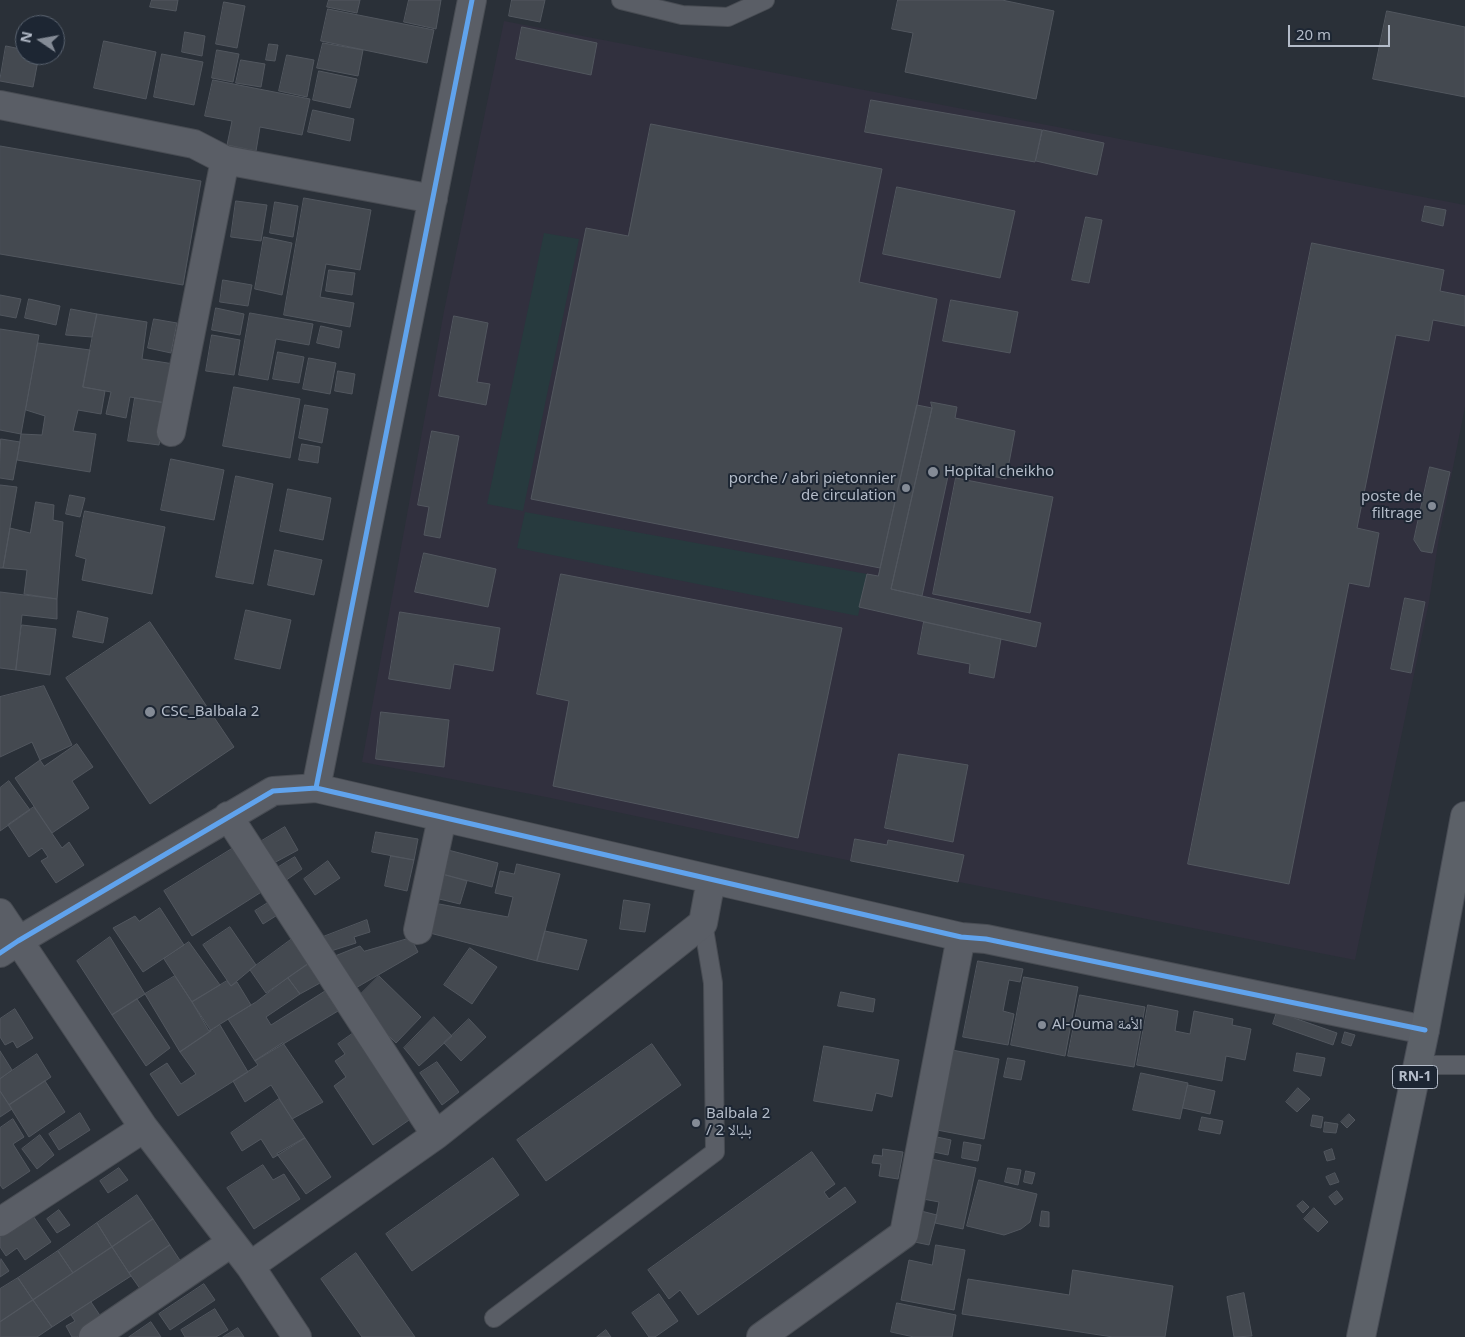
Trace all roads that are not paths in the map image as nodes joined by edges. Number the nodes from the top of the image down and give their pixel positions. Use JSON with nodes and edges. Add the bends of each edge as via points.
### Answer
{"nodes":[{"id":1,"x":472,"y":0,"type":"edge"},
{"id":2,"x":621,"y":0,"type":"edge"},
{"id":3,"x":765,"y":0,"type":"edge"},
{"id":4,"x":0,"y":105,"type":"edge"},
{"id":5,"x":225,"y":160,"type":"junction"},
{"id":6,"x":433,"y":199,"type":"junction"},
{"id":7,"x":171,"y":432,"type":"dead end"},
{"id":8,"x":316,"y":788,"type":"junction"},
{"id":9,"x":228,"y":816,"type":"junction"},
{"id":10,"x":442,"y":818,"type":"junction"},
{"id":11,"x":1464,"y":828,"type":"edge"},
{"id":12,"x":712,"y":880,"type":"junction"},
{"id":13,"x":0,"y":914,"type":"edge"},
{"id":14,"x":703,"y":924,"type":"junction"},
{"id":15,"x":418,"y":930,"type":"dead end"},
{"id":16,"x":961,"y":937,"type":"junction"},
{"id":17,"x":9,"y":947,"type":"edge"},
{"id":18,"x":1424,"y":1030,"type":"junction"},
{"id":19,"x":1417,"y":1065,"type":"junction"},
{"id":20,"x":1465,"y":1065,"type":"edge"},
{"id":21,"x":144,"y":1128,"type":"junction"},
{"id":22,"x":436,"y":1135,"type":"junction"},
{"id":23,"x":0,"y":1222,"type":"edge"},
{"id":24,"x":231,"y":1243,"type":"junction"},
{"id":25,"x":250,"y":1266,"type":"junction"},
{"id":26,"x":494,"y":1318,"type":"dead end"},
{"id":27,"x":93,"y":1337,"type":"edge"},
{"id":28,"x":297,"y":1337,"type":"edge"},
{"id":29,"x":761,"y":1337,"type":"edge"},
{"id":30,"x":1361,"y":1337,"type":"edge"}],
"edges":[{"from":1,"to":6,"type":"street"},
{"from":2,"to":3,"type":"lane","via":[[682,15],[728,17]]},
{"from":4,"to":5,"type":"street","via":[[194,144]]},
{"from":5,"to":6,"type":"street"},
{"from":5,"to":7,"type":"street"},
{"from":6,"to":8,"type":"street"},
{"from":8,"to":9,"type":"street","via":[[273,790]]},
{"from":8,"to":10,"type":"street"},
{"from":9,"to":17,"type":"street"},
{"from":9,"to":22,"type":"street"},
{"from":10,"to":12,"type":"street"},
{"from":10,"to":15,"type":"street"},
{"from":11,"to":18,"type":"main road","number":"RN-1"},
{"from":12,"to":14,"type":"street"},
{"from":12,"to":16,"type":"street"},
{"from":13,"to":17,"type":"street"},
{"from":14,"to":22,"type":"street"},
{"from":14,"to":26,"type":"lane","via":[[713,983],[715,1152]]},
{"from":16,"to":18,"type":"street","via":[[986,939]]},
{"from":16,"to":29,"type":"street","via":[[904,1234]]},
{"from":17,"to":21,"type":"street"},
{"from":18,"to":19,"type":"main road","number":"RN-1"},
{"from":19,"to":20,"type":"lane"},
{"from":19,"to":30,"type":"main road","number":"RN-1"},
{"from":21,"to":23,"type":"street"},
{"from":21,"to":24,"type":"street"},
{"from":22,"to":25,"type":"street"},
{"from":24,"to":25,"type":"street"},
{"from":24,"to":27,"type":"street"},
{"from":25,"to":28,"type":"street"}]}
